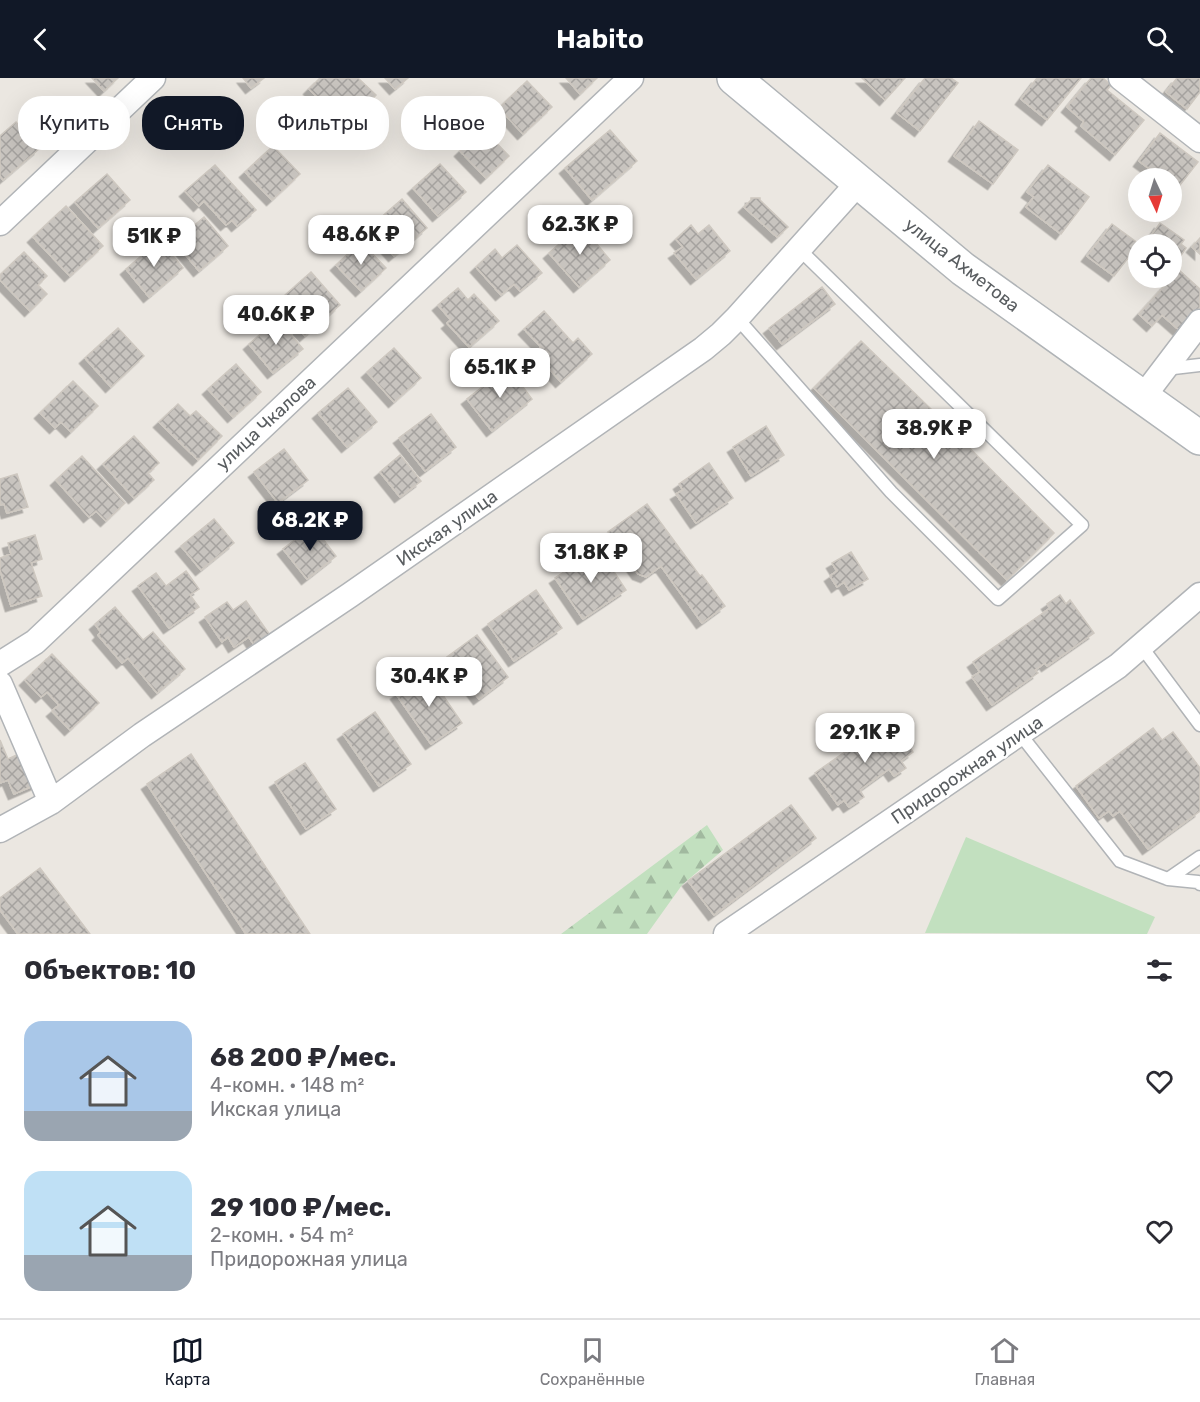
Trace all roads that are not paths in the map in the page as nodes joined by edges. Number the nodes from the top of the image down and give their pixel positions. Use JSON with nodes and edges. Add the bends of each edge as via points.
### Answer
{"nodes":[{"id":1,"x":153,"y":78,"type":"edge"},
{"id":2,"x":631,"y":78,"type":"edge"},
{"id":3,"x":734,"y":78,"type":"edge"},
{"id":4,"x":1121,"y":78,"type":"edge"},
{"id":5,"x":1200,"y":140,"type":"edge"},
{"id":6,"x":859,"y":182,"type":"junction"},
{"id":7,"x":0,"y":223,"type":"edge"},
{"id":8,"x":799,"y":249,"type":"junction"},
{"id":9,"x":737,"y":318,"type":"junction"},
{"id":10,"x":1200,"y":322,"type":"edge"},
{"id":11,"x":1200,"y":365,"type":"edge"},
{"id":12,"x":1164,"y":369,"type":"junction"},
{"id":13,"x":1143,"y":397,"type":"junction"},
{"id":14,"x":1200,"y":438,"type":"edge"},
{"id":15,"x":1200,"y":595,"type":"edge"},
{"id":16,"x":1141,"y":646,"type":"junction"},
{"id":17,"x":0,"y":664,"type":"edge"},
{"id":18,"x":0,"y":684,"type":"edge"},
{"id":19,"x":1200,"y":725,"type":"edge"},
{"id":20,"x":1020,"y":734,"type":"junction"},
{"id":21,"x":51,"y":802,"type":"junction"},
{"id":22,"x":0,"y":830,"type":"edge"},
{"id":23,"x":1200,"y":857,"type":"edge"},
{"id":24,"x":1168,"y":879,"type":"junction"},
{"id":25,"x":1200,"y":884,"type":"edge"},
{"id":26,"x":726,"y":934,"type":"edge"}],
"edges":[{"from":1,"to":7,"type":"street"},
{"from":2,"to":17,"type":"street","name":"улица Чкалова","via":[[35,642]]},
{"from":3,"to":6,"type":"main road","name":"улица Ахметова"},
{"from":4,"to":5,"type":"street"},
{"from":6,"to":8,"type":"street","name":"Икская улица"},
{"from":6,"to":13,"type":"main road","name":"улица Ахметова","via":[[963,269]]},
{"from":8,"to":9,"type":"street","name":"Икская улица"},
{"from":8,"to":9,"type":"lane","via":[[1082,525],[998,599],[891,492]]},
{"from":9,"to":21,"type":"street","name":"Икская улица","via":[[693,356],[351,595],[141,735]]},
{"from":10,"to":12,"type":"street"},
{"from":11,"to":12,"type":"lane"},
{"from":12,"to":13,"type":"street"},
{"from":13,"to":14,"type":"main road","name":"улица Ахметова"},
{"from":15,"to":16,"type":"street","name":"Придорожная улица"},
{"from":16,"to":19,"type":"lane"},
{"from":16,"to":20,"type":"street","name":"Придорожная улица"},
{"from":18,"to":21,"type":"street"},
{"from":20,"to":24,"type":"lane","via":[[1120,861]]},
{"from":20,"to":26,"type":"street","name":"Придорожная улица"},
{"from":21,"to":22,"type":"street","name":"Икская улица"},
{"from":23,"to":24,"type":"lane"},
{"from":24,"to":25,"type":"lane"}]}
